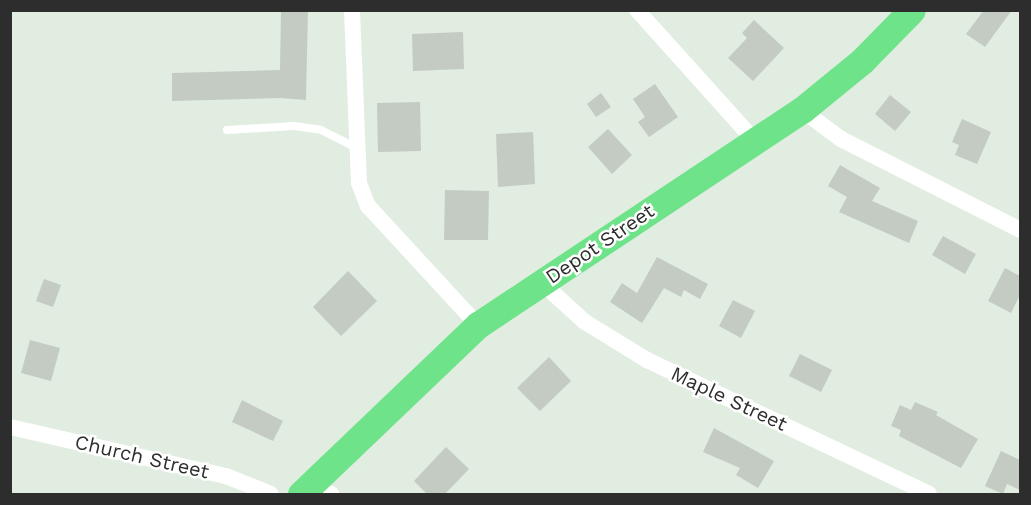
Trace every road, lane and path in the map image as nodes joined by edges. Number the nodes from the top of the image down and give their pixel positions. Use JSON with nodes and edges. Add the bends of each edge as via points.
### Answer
{"nodes":[{"id":1,"x":352,"y":10,"type":"edge"},
{"id":2,"x":637,"y":10,"type":"edge"},
{"id":3,"x":912,"y":10,"type":"edge"},
{"id":4,"x":802,"y":110,"type":"junction"},
{"id":5,"x":227,"y":130,"type":"dead end"},
{"id":6,"x":755,"y":141,"type":"junction"},
{"id":7,"x":358,"y":148,"type":"junction"},
{"id":8,"x":1020,"y":230,"type":"edge"},
{"id":9,"x":542,"y":283,"type":"junction"},
{"id":10,"x":478,"y":324,"type":"junction"},
{"id":11,"x":10,"y":427,"type":"edge"},
{"id":12,"x":314,"y":492,"type":"edge"},
{"id":13,"x":271,"y":495,"type":"edge"},
{"id":14,"x":929,"y":495,"type":"edge"}],
"edges":[{"from":1,"to":7,"type":"street"},
{"from":2,"to":6,"type":"street"},
{"from":3,"to":4,"type":"main road","name":"Depot Street","via":[[862,61]]},
{"from":4,"to":6,"type":"main road","name":"Depot Street"},
{"from":4,"to":8,"type":"street","via":[[841,139]]},
{"from":5,"to":7,"type":"lane","via":[[294,126],[321,130]]},
{"from":6,"to":9,"type":"main road","name":"Depot Street"},
{"from":7,"to":10,"type":"street","via":[[359,183],[368,206]]},
{"from":9,"to":10,"type":"main road","name":"Depot Street"},
{"from":9,"to":14,"type":"street","name":"Maple Street","via":[[585,322],[647,360]]},
{"from":10,"to":12,"type":"main road","name":"Depot Street"},
{"from":11,"to":13,"type":"street","name":"Church Street","via":[[226,476]]}]}
